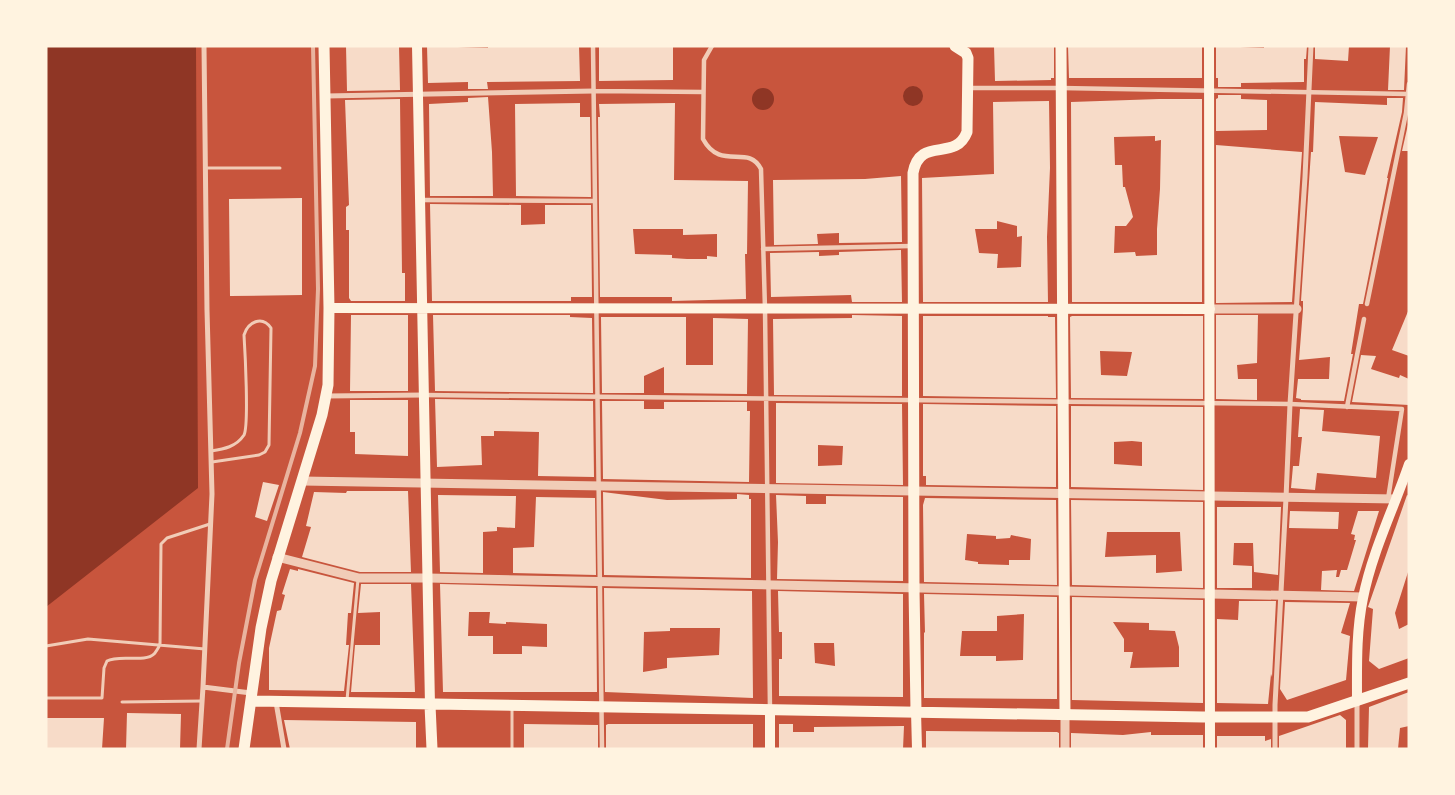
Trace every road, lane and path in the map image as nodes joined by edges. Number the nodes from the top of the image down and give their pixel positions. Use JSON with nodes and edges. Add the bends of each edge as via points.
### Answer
{"nodes":[{"id":1,"x":204,"y":46,"type":"edge"},
{"id":2,"x":324,"y":46,"type":"edge"},
{"id":3,"x":417,"y":46,"type":"edge"},
{"id":4,"x":593,"y":46,"type":"edge"},
{"id":5,"x":712,"y":46,"type":"edge"},
{"id":6,"x":955,"y":46,"type":"edge"},
{"id":7,"x":1061,"y":46,"type":"edge"},
{"id":8,"x":1209,"y":46,"type":"edge"},
{"id":9,"x":1311,"y":46,"type":"edge"},
{"id":10,"x":1409,"y":84,"type":"edge"},
{"id":11,"x":968,"y":88,"type":"junction"},
{"id":12,"x":1061,"y":88,"type":"junction"},
{"id":13,"x":594,"y":91,"type":"junction"},
{"id":14,"x":1209,"y":91,"type":"junction"},
{"id":15,"x":1309,"y":91,"type":"junction"},
{"id":16,"x":703,"y":92,"type":"junction"},
{"id":17,"x":418,"y":94,"type":"junction"},
{"id":18,"x":1408,"y":94,"type":"edge"},
{"id":19,"x":326,"y":96,"type":"junction"},
{"id":20,"x":206,"y":168,"type":"junction"},
{"id":21,"x":280,"y":168,"type":"dead end"},
{"id":22,"x":420,"y":200,"type":"junction"},
{"id":23,"x":595,"y":201,"type":"junction"},
{"id":24,"x":913,"y":246,"type":"junction"},
{"id":25,"x":763,"y":249,"type":"junction"},
{"id":26,"x":1367,"y":304,"type":"dead end"},
{"id":27,"x":329,"y":308,"type":"junction"},
{"id":28,"x":422,"y":308,"type":"junction"},
{"id":29,"x":596,"y":309,"type":"junction"},
{"id":30,"x":765,"y":309,"type":"junction"},
{"id":31,"x":913,"y":309,"type":"junction"},
{"id":32,"x":1063,"y":309,"type":"junction"},
{"id":33,"x":1210,"y":309,"type":"junction"},
{"id":34,"x":1297,"y":309,"type":"junction"},
{"id":35,"x":1364,"y":319,"type":"dead end"},
{"id":36,"x":424,"y":395,"type":"junction"},
{"id":37,"x":326,"y":396,"type":"junction"},
{"id":38,"x":598,"y":397,"type":"junction"},
{"id":39,"x":765,"y":398,"type":"junction"},
{"id":40,"x":914,"y":400,"type":"junction"},
{"id":41,"x":1063,"y":402,"type":"junction"},
{"id":42,"x":1210,"y":404,"type":"junction"},
{"id":43,"x":1290,"y":404,"type":"junction"},
{"id":44,"x":1347,"y":406,"type":"junction"},
{"id":45,"x":211,"y":451,"type":"junction"},
{"id":46,"x":211,"y":462,"type":"junction"},
{"id":47,"x":1409,"y":464,"type":"edge"},
{"id":48,"x":302,"y":481,"type":"junction"},
{"id":49,"x":426,"y":483,"type":"junction"},
{"id":50,"x":598,"y":486,"type":"junction"},
{"id":51,"x":767,"y":489,"type":"junction"},
{"id":52,"x":915,"y":491,"type":"junction"},
{"id":53,"x":1064,"y":494,"type":"junction"},
{"id":54,"x":1210,"y":496,"type":"junction"},
{"id":55,"x":1286,"y":498,"type":"junction"},
{"id":56,"x":1392,"y":499,"type":"junction"},
{"id":57,"x":212,"y":524,"type":"junction"},
{"id":58,"x":278,"y":557,"type":"junction"},
{"id":59,"x":358,"y":578,"type":"junction"},
{"id":60,"x":428,"y":578,"type":"junction"},
{"id":61,"x":600,"y":581,"type":"junction"},
{"id":62,"x":768,"y":585,"type":"junction"},
{"id":63,"x":914,"y":588,"type":"junction"},
{"id":64,"x":1064,"y":591,"type":"junction"},
{"id":65,"x":1211,"y":594,"type":"junction"},
{"id":66,"x":1281,"y":595,"type":"junction"},
{"id":67,"x":1363,"y":597,"type":"junction"},
{"id":68,"x":160,"y":645,"type":"junction"},
{"id":69,"x":46,"y":646,"type":"edge"},
{"id":70,"x":205,"y":649,"type":"junction"},
{"id":71,"x":1409,"y":683,"type":"edge"},
{"id":72,"x":203,"y":688,"type":"junction"},
{"id":73,"x":251,"y":697,"type":"junction"},
{"id":74,"x":46,"y":698,"type":"edge"},
{"id":75,"x":202,"y":701,"type":"junction"},
{"id":76,"x":1357,"y":701,"type":"junction"},
{"id":77,"x":122,"y":702,"type":"dead end"},
{"id":78,"x":276,"y":702,"type":"junction"},
{"id":79,"x":347,"y":703,"type":"junction"},
{"id":80,"x":430,"y":705,"type":"junction"},
{"id":81,"x":512,"y":706,"type":"junction"},
{"id":82,"x":601,"y":708,"type":"junction"},
{"id":83,"x":770,"y":710,"type":"junction"},
{"id":84,"x":916,"y":711,"type":"junction"},
{"id":85,"x":1065,"y":714,"type":"junction"},
{"id":86,"x":1209,"y":717,"type":"junction"},
{"id":87,"x":1274,"y":718,"type":"junction"},
{"id":88,"x":199,"y":749,"type":"edge"},
{"id":89,"x":244,"y":749,"type":"edge"},
{"id":90,"x":284,"y":749,"type":"edge"},
{"id":91,"x":432,"y":749,"type":"edge"},
{"id":92,"x":512,"y":749,"type":"edge"},
{"id":93,"x":602,"y":749,"type":"edge"},
{"id":94,"x":770,"y":749,"type":"edge"},
{"id":95,"x":917,"y":749,"type":"edge"},
{"id":96,"x":1065,"y":749,"type":"edge"},
{"id":97,"x":1210,"y":749,"type":"edge"},
{"id":98,"x":1275,"y":749,"type":"edge"},
{"id":99,"x":1357,"y":749,"type":"edge"}],
"edges":[{"from":1,"to":20,"type":"street"},
{"from":2,"to":19,"type":"main road"},
{"from":3,"to":17,"type":"main road"},
{"from":4,"to":13,"type":"street"},
{"from":5,"to":16,"type":"street","via":[[704,60]]},
{"from":6,"to":11,"type":"main road","via":[[968,58]]},
{"from":7,"to":12,"type":"main road"},
{"from":8,"to":14,"type":"main road"},
{"from":9,"to":15,"type":"street"},
{"from":10,"to":18,"type":"street"},
{"from":11,"to":12,"type":"street"},
{"from":11,"to":24,"type":"main road","via":[[965,138],[949,149],[928,151],[915,166]]},
{"from":12,"to":14,"type":"street"},
{"from":12,"to":32,"type":"main road"},
{"from":13,"to":16,"type":"street"},
{"from":13,"to":17,"type":"street"},
{"from":13,"to":23,"type":"street"},
{"from":14,"to":15,"type":"street"},
{"from":14,"to":33,"type":"main road"},
{"from":15,"to":18,"type":"street"},
{"from":15,"to":34,"type":"street"},
{"from":16,"to":25,"type":"street","via":[[703,138],[707,145],[722,157],[749,157],[761,169]]},
{"from":17,"to":19,"type":"street"},
{"from":17,"to":22,"type":"main road"},
{"from":18,"to":26,"type":"street"},
{"from":19,"to":27,"type":"main road"},
{"from":20,"to":21,"type":"lane"},
{"from":20,"to":45,"type":"street"},
{"from":22,"to":23,"type":"street"},
{"from":22,"to":28,"type":"main road"},
{"from":23,"to":29,"type":"street"},
{"from":24,"to":25,"type":"street"},
{"from":24,"to":31,"type":"main road"},
{"from":25,"to":30,"type":"street"},
{"from":27,"to":28,"type":"main road"},
{"from":27,"to":37,"type":"main road"},
{"from":28,"to":29,"type":"main road"},
{"from":28,"to":36,"type":"main road"},
{"from":29,"to":30,"type":"main road"},
{"from":29,"to":38,"type":"street"},
{"from":30,"to":31,"type":"main road"},
{"from":30,"to":39,"type":"street"},
{"from":31,"to":32,"type":"main road"},
{"from":31,"to":40,"type":"main road"},
{"from":32,"to":33,"type":"main road"},
{"from":32,"to":41,"type":"main road"},
{"from":33,"to":34,"type":"street"},
{"from":33,"to":42,"type":"main road"},
{"from":34,"to":43,"type":"street"},
{"from":35,"to":44,"type":"street"},
{"from":36,"to":37,"type":"street"},
{"from":36,"to":38,"type":"street"},
{"from":36,"to":49,"type":"main road"},
{"from":37,"to":48,"type":"main road"},
{"from":38,"to":39,"type":"street"},
{"from":38,"to":50,"type":"street"},
{"from":39,"to":40,"type":"street"},
{"from":39,"to":51,"type":"street"},
{"from":40,"to":41,"type":"street"},
{"from":40,"to":52,"type":"main road"},
{"from":41,"to":42,"type":"street"},
{"from":41,"to":53,"type":"main road"},
{"from":42,"to":43,"type":"street"},
{"from":42,"to":54,"type":"main road"},
{"from":43,"to":44,"type":"street"},
{"from":43,"to":55,"type":"street"},
{"from":44,"to":56,"type":"street","via":[[1402,409]]},
{"from":45,"to":46,"type":"street"},
{"from":45,"to":46,"type":"lane","via":[[229,448],[238,442],[246,428],[244,335],[251,323],[263,321],[271,328],[269,444],[259,455]]},
{"from":46,"to":57,"type":"street"},
{"from":47,"to":56,"type":"main road"},
{"from":48,"to":49,"type":"street"},
{"from":48,"to":58,"type":"main road"},
{"from":49,"to":50,"type":"street"},
{"from":49,"to":60,"type":"main road"},
{"from":50,"to":51,"type":"street"},
{"from":50,"to":61,"type":"street"},
{"from":51,"to":52,"type":"street"},
{"from":51,"to":62,"type":"street"},
{"from":52,"to":53,"type":"street"},
{"from":52,"to":63,"type":"main road"},
{"from":53,"to":54,"type":"street"},
{"from":53,"to":64,"type":"main road"},
{"from":54,"to":55,"type":"street"},
{"from":54,"to":65,"type":"main road"},
{"from":55,"to":56,"type":"street"},
{"from":55,"to":66,"type":"street"},
{"from":56,"to":67,"type":"main road"},
{"from":57,"to":68,"type":"lane","via":[[167,538],[161,544]]},
{"from":57,"to":70,"type":"street"},
{"from":58,"to":59,"type":"street"},
{"from":58,"to":73,"type":"main road","via":[[261,628]]},
{"from":59,"to":60,"type":"street"},
{"from":59,"to":79,"type":"lane"},
{"from":60,"to":61,"type":"street"},
{"from":60,"to":80,"type":"main road"},
{"from":61,"to":62,"type":"street"},
{"from":61,"to":82,"type":"street"},
{"from":62,"to":63,"type":"street"},
{"from":62,"to":83,"type":"street"},
{"from":63,"to":64,"type":"street"},
{"from":63,"to":84,"type":"main road"},
{"from":64,"to":65,"type":"street"},
{"from":64,"to":85,"type":"main road"},
{"from":65,"to":66,"type":"street"},
{"from":65,"to":86,"type":"main road"},
{"from":66,"to":67,"type":"street"},
{"from":66,"to":87,"type":"street"},
{"from":67,"to":76,"type":"main road"},
{"from":68,"to":69,"type":"lane","via":[[88,640]]},
{"from":68,"to":70,"type":"lane"},
{"from":68,"to":74,"type":"lane","via":[[150,657],[107,661],[102,698]]},
{"from":70,"to":72,"type":"street"},
{"from":71,"to":76,"type":"main road"},
{"from":72,"to":73,"type":"street"},
{"from":72,"to":75,"type":"street"},
{"from":73,"to":78,"type":"main road"},
{"from":73,"to":89,"type":"main road"},
{"from":75,"to":77,"type":"lane"},
{"from":75,"to":88,"type":"street"},
{"from":76,"to":87,"type":"main road","via":[[1312,716]]},
{"from":76,"to":99,"type":"street"},
{"from":78,"to":79,"type":"main road"},
{"from":78,"to":90,"type":"street"},
{"from":79,"to":80,"type":"main road"},
{"from":80,"to":81,"type":"main road"},
{"from":80,"to":91,"type":"main road"},
{"from":81,"to":82,"type":"main road"},
{"from":81,"to":92,"type":"lane"},
{"from":82,"to":83,"type":"main road"},
{"from":82,"to":93,"type":"street"},
{"from":83,"to":84,"type":"main road"},
{"from":83,"to":94,"type":"main road"},
{"from":84,"to":85,"type":"main road"},
{"from":84,"to":95,"type":"main road"},
{"from":85,"to":86,"type":"main road"},
{"from":85,"to":96,"type":"street"},
{"from":86,"to":87,"type":"main road"},
{"from":86,"to":97,"type":"main road"},
{"from":87,"to":98,"type":"street"}]}
